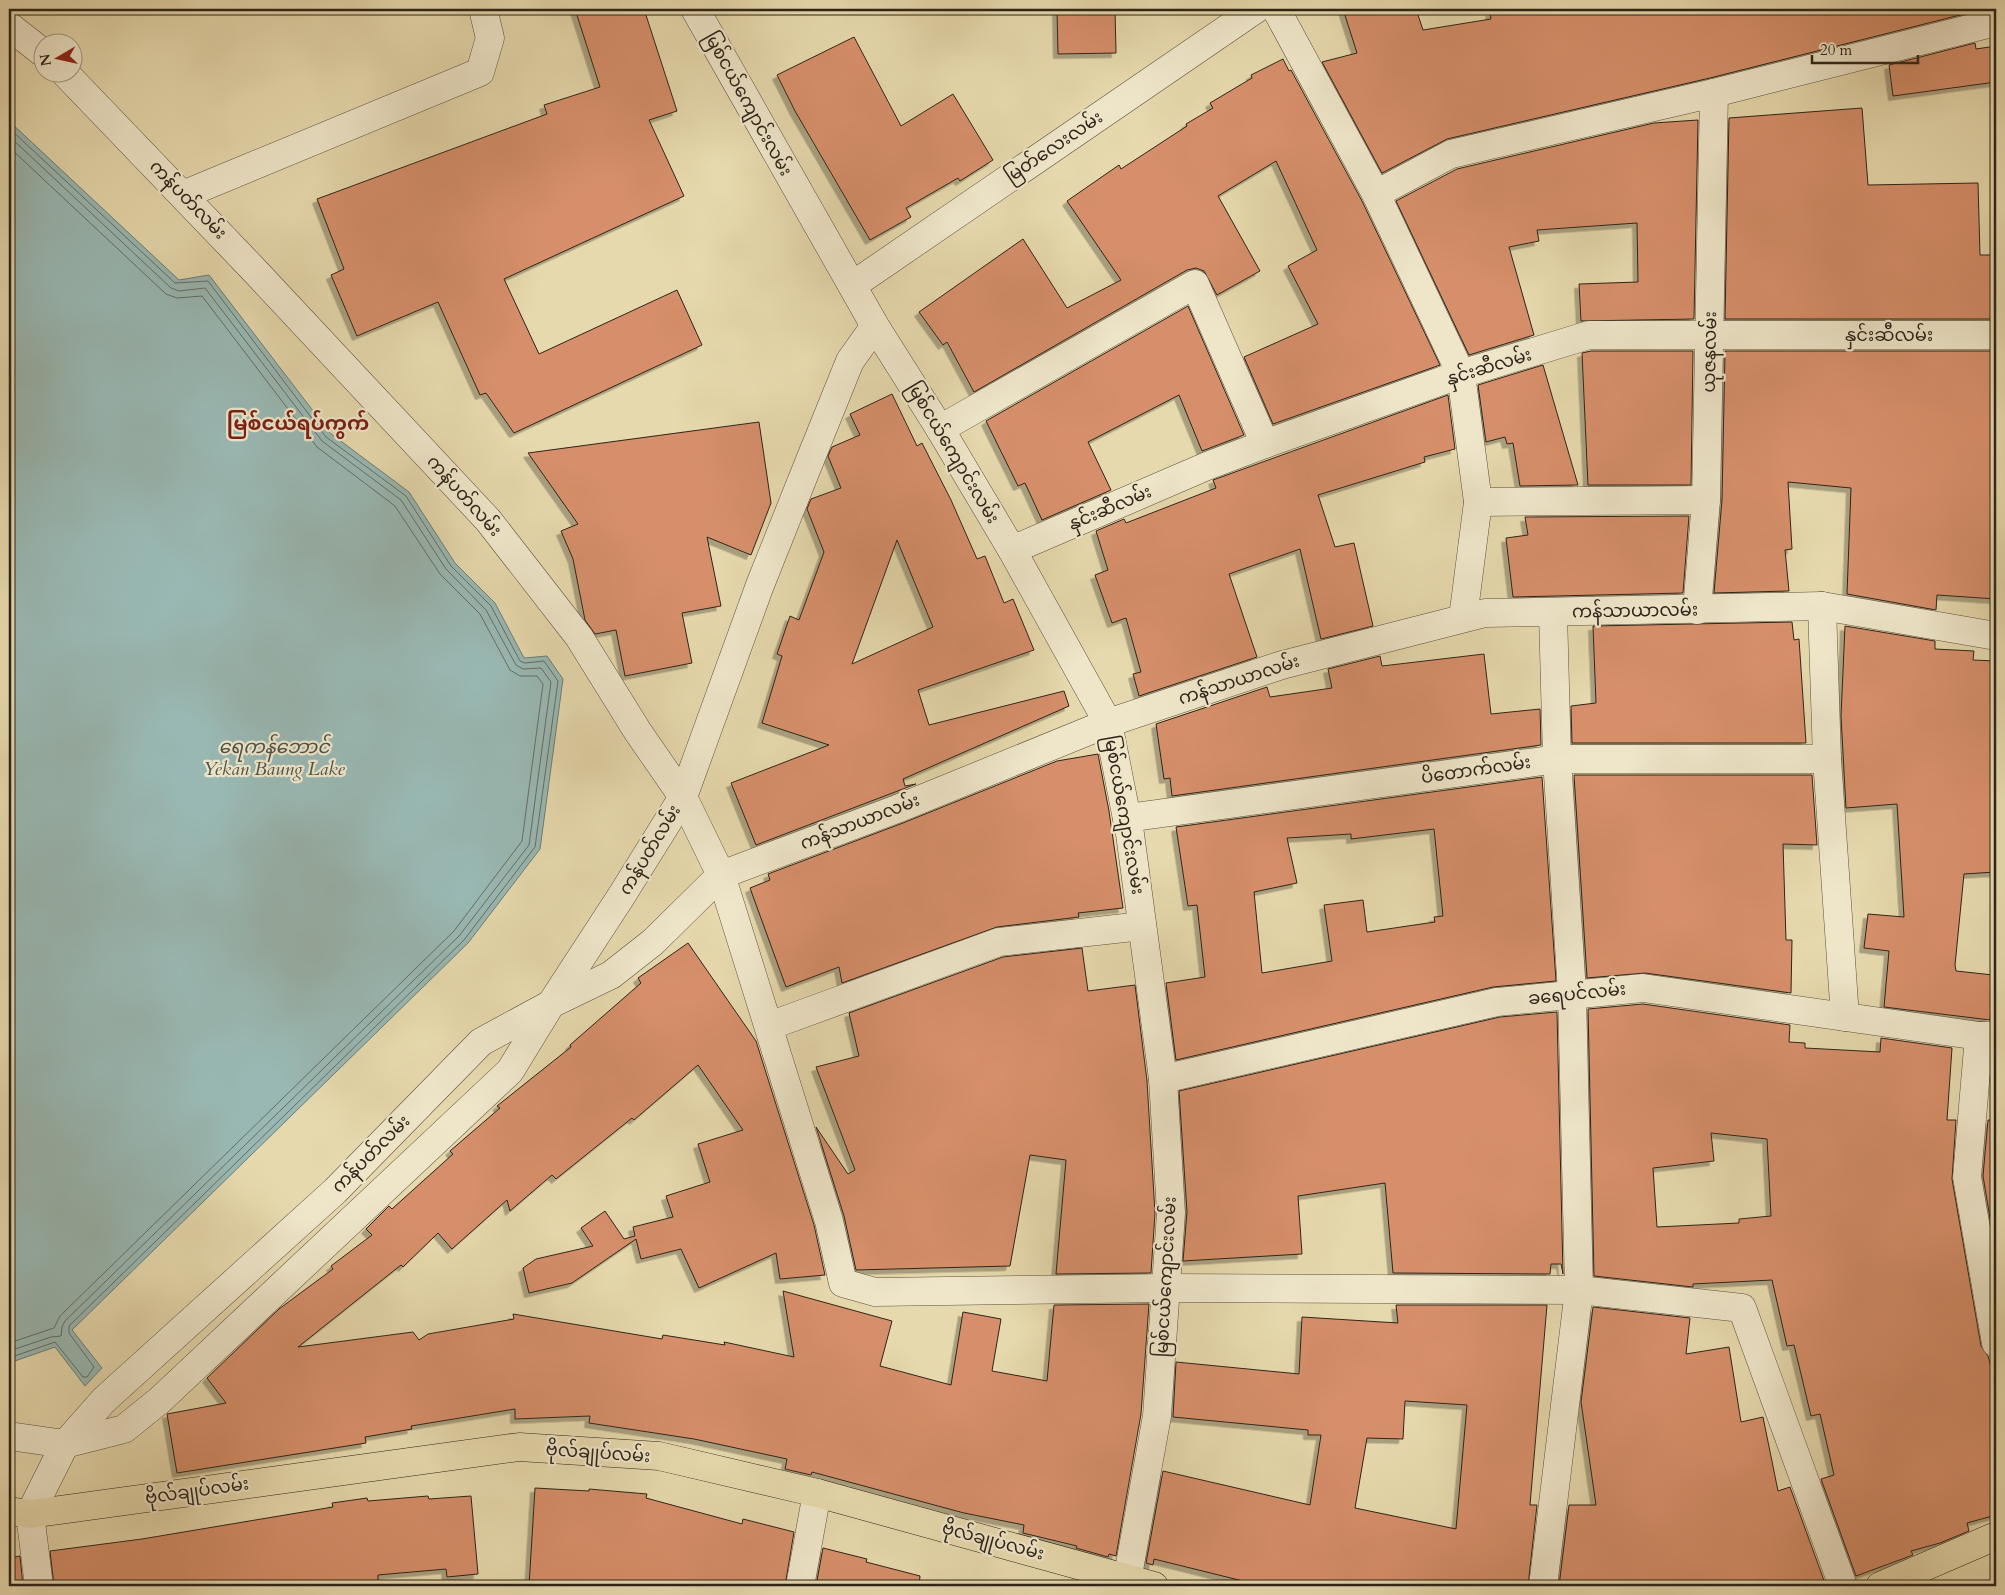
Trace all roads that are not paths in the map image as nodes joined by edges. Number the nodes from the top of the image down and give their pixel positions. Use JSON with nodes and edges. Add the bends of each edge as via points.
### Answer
{"nodes":[{"id":1,"x":483,"y":9,"type":"edge"},
{"id":2,"x":694,"y":9,"type":"edge"},
{"id":3,"x":1256,"y":9,"type":"edge"},
{"id":4,"x":1276,"y":9,"type":"edge"},
{"id":5,"x":1996,"y":22,"type":"edge"},
{"id":6,"x":9,"y":26,"type":"edge"},
{"id":7,"x":32,"y":44,"type":"edge"},
{"id":8,"x":74,"y":82,"type":"edge"},
{"id":9,"x":1714,"y":92,"type":"junction"},
{"id":10,"x":1376,"y":194,"type":"junction"},
{"id":11,"x":183,"y":195,"type":"junction"},
{"id":12,"x":853,"y":285,"type":"junction"},
{"id":13,"x":874,"y":326,"type":"junction"},
{"id":14,"x":1711,"y":335,"type":"junction"},
{"id":15,"x":1996,"y":335,"type":"edge"},
{"id":16,"x":1461,"y":374,"type":"junction"},
{"id":17,"x":940,"y":430,"type":"junction"},
{"id":18,"x":1265,"y":444,"type":"junction"},
{"id":19,"x":1706,"y":500,"type":"junction"},
{"id":20,"x":1478,"y":502,"type":"junction"},
{"id":21,"x":1012,"y":550,"type":"junction"},
{"id":22,"x":1822,"y":606,"type":"junction"},
{"id":23,"x":1697,"y":610,"type":"junction"},
{"id":24,"x":1553,"y":613,"type":"junction"},
{"id":25,"x":1463,"y":618,"type":"junction"},
{"id":26,"x":1996,"y":636,"type":"edge"},
{"id":27,"x":1108,"y":723,"type":"junction"},
{"id":28,"x":1557,"y":759,"type":"junction"},
{"id":29,"x":1827,"y":759,"type":"junction"},
{"id":30,"x":683,"y":797,"type":"junction"},
{"id":31,"x":1128,"y":818,"type":"junction"},
{"id":32,"x":721,"y":875,"type":"junction"},
{"id":33,"x":1142,"y":926,"type":"junction"},
{"id":34,"x":1572,"y":994,"type":"junction"},
{"id":35,"x":551,"y":1004,"type":"junction"},
{"id":36,"x":1846,"y":1016,"type":"junction"},
{"id":37,"x":768,"y":1026,"type":"junction"},
{"id":38,"x":1988,"y":1036,"type":"edge"},
{"id":39,"x":1163,"y":1079,"type":"junction"},
{"id":40,"x":1168,"y":1288,"type":"junction"},
{"id":41,"x":1579,"y":1290,"type":"junction"},
{"id":42,"x":1996,"y":1343,"type":"edge"},
{"id":43,"x":9,"y":1436,"type":"edge"},
{"id":44,"x":65,"y":1444,"type":"junction"},
{"id":45,"x":817,"y":1493,"type":"junction"},
{"id":46,"x":19,"y":1512,"type":"edge"},
{"id":47,"x":1996,"y":1536,"type":"edge"},
{"id":48,"x":1127,"y":1582,"type":"edge"},
{"id":49,"x":39,"y":1586,"type":"edge"},
{"id":50,"x":800,"y":1586,"type":"edge"},
{"id":51,"x":1154,"y":1586,"type":"edge"},
{"id":52,"x":1543,"y":1586,"type":"edge"},
{"id":53,"x":1843,"y":1586,"type":"edge"},
{"id":54,"x":1880,"y":1586,"type":"edge"}],
"edges":[{"from":1,"to":11,"type":"street","via":[[490,38],[480,72]]},
{"from":2,"to":12,"type":"street","name":"မြစ်ငယ်ကျောင်းလမ်း"},
{"from":3,"to":12,"type":"street","name":"မြတ်လေးလမ်း"},
{"from":4,"to":10,"type":"street"},
{"from":5,"to":9,"type":"street"},
{"from":6,"to":7,"type":"street"},
{"from":8,"to":11,"type":"street","name":"ကန်ပတ်လမ်း"},
{"from":9,"to":10,"type":"street","via":[[1451,154]]},
{"from":9,"to":14,"type":"street","name":"ယုဇနလမ်း"},
{"from":10,"to":16,"type":"street"},
{"from":11,"to":30,"type":"street","name":"ကန်ပတ်လမ်း","via":[[488,520],[579,637]]},
{"from":12,"to":13,"type":"street","name":"မြစ်ငယ်ကျောင်းလမ်း"},
{"from":13,"to":17,"type":"street","name":"မြစ်ငယ်ကျောင်းလမ်း"},
{"from":13,"to":30,"type":"street","via":[[850,362],[808,465],[760,585]]},
{"from":14,"to":15,"type":"street","name":"နှင်းဆီလမ်း"},
{"from":14,"to":16,"type":"street","name":"နှင်းဆီလမ်း","via":[[1589,335]]},
{"from":14,"to":19,"type":"street","name":"ယုဇနလမ်း"},
{"from":16,"to":18,"type":"street","name":"နှင်းဆီလမ်း"},
{"from":16,"to":20,"type":"street"},
{"from":17,"to":18,"type":"street","via":[[1195,284]]},
{"from":17,"to":21,"type":"street","name":"မြစ်ငယ်ကျောင်းလမ်း"},
{"from":18,"to":21,"type":"street","name":"နှင်းဆီလမ်း"},
{"from":19,"to":20,"type":"street"},
{"from":19,"to":23,"type":"street","name":"ယုဇနလမ်း"},
{"from":20,"to":25,"type":"street"},
{"from":21,"to":27,"type":"street","name":"မြစ်ငယ်ကျောင်းလမ်း"},
{"from":22,"to":23,"type":"street","name":"ကန်သာယာလမ်း"},
{"from":22,"to":26,"type":"street","name":"ကန်သာယာလမ်း"},
{"from":22,"to":29,"type":"street"},
{"from":23,"to":24,"type":"street","name":"ကန်သာယာလမ်း"},
{"from":24,"to":25,"type":"street","name":"ကန်သာယာလမ်း","via":[[1485,613]]},
{"from":24,"to":28,"type":"street"},
{"from":25,"to":27,"type":"street","name":"ကန်သာယာလမ်း","via":[[1282,665]]},
{"from":27,"to":31,"type":"street","name":"မြစ်ငယ်ကျောင်းလမ်း"},
{"from":27,"to":32,"type":"street","name":"ကန်သာယာလမ်း"},
{"from":28,"to":29,"type":"street","name":"ပိတောက်လမ်း"},
{"from":28,"to":31,"type":"street","name":"ပိတောက်လမ်း"},
{"from":28,"to":34,"type":"street"},
{"from":29,"to":36,"type":"street"},
{"from":30,"to":32,"type":"street"},
{"from":30,"to":35,"type":"street","name":"ကန်ပတ်လမ်း"},
{"from":31,"to":33,"type":"street","name":"မြစ်ငယ်ကျောင်းလမ်း"},
{"from":32,"to":35,"type":"street","name":"ကန်သာယာလမ်း","via":[[653,942],[611,975]]},
{"from":32,"to":37,"type":"street"},
{"from":33,"to":37,"type":"street","via":[[999,942]]},
{"from":33,"to":39,"type":"street","name":"မြစ်ငယ်ကျောင်းလမ်း"},
{"from":34,"to":36,"type":"street","name":"ခရေပင်လမ်း","via":[[1642,988]]},
{"from":34,"to":39,"type":"street","name":"ခရေပင်လမ်း","via":[[1497,1002]]},
{"from":34,"to":41,"type":"street"},
{"from":35,"to":44,"type":"street","name":"ကန်ပတ်လမ်း","via":[[481,1042],[335,1191],[104,1400]]},
{"from":35,"to":44,"type":"street","via":[[510,1071],[160,1400],[124,1429]]},
{"from":36,"to":38,"type":"street","name":"ခရေပင်လမ်း"},
{"from":37,"to":40,"type":"street","via":[[829,1221],[843,1283],[875,1292]]},
{"from":38,"to":42,"type":"street","via":[[1967,1177]]},
{"from":39,"to":40,"type":"street","name":"မြစ်ငယ်ကျောင်းလမ်း","via":[[1172,1212]]},
{"from":40,"to":41,"type":"street"},
{"from":40,"to":48,"type":"street","name":"မြစ်ငယ်ကျောင်းလမ်း","via":[[1157,1416]]},
{"from":41,"to":52,"type":"street"},
{"from":41,"to":53,"type":"street","via":[[1742,1308]]},
{"from":43,"to":44,"type":"street"},
{"from":44,"to":46,"type":"street","name":"ကန်ပတ်လမ်း"},
{"from":45,"to":46,"type":"main road","name":"ဗိုလ်ချုပ်လမ်း","via":[[659,1456],[519,1447]]},
{"from":45,"to":48,"type":"main road","name":"ဗိုလ်ချုပ်လမ်း"},
{"from":45,"to":50,"type":"street"},
{"from":46,"to":49,"type":"street"},
{"from":47,"to":54,"type":"main road"},
{"from":48,"to":51,"type":"main road","name":"ဗိုလ်ချုပ်လမ်း"}]}
